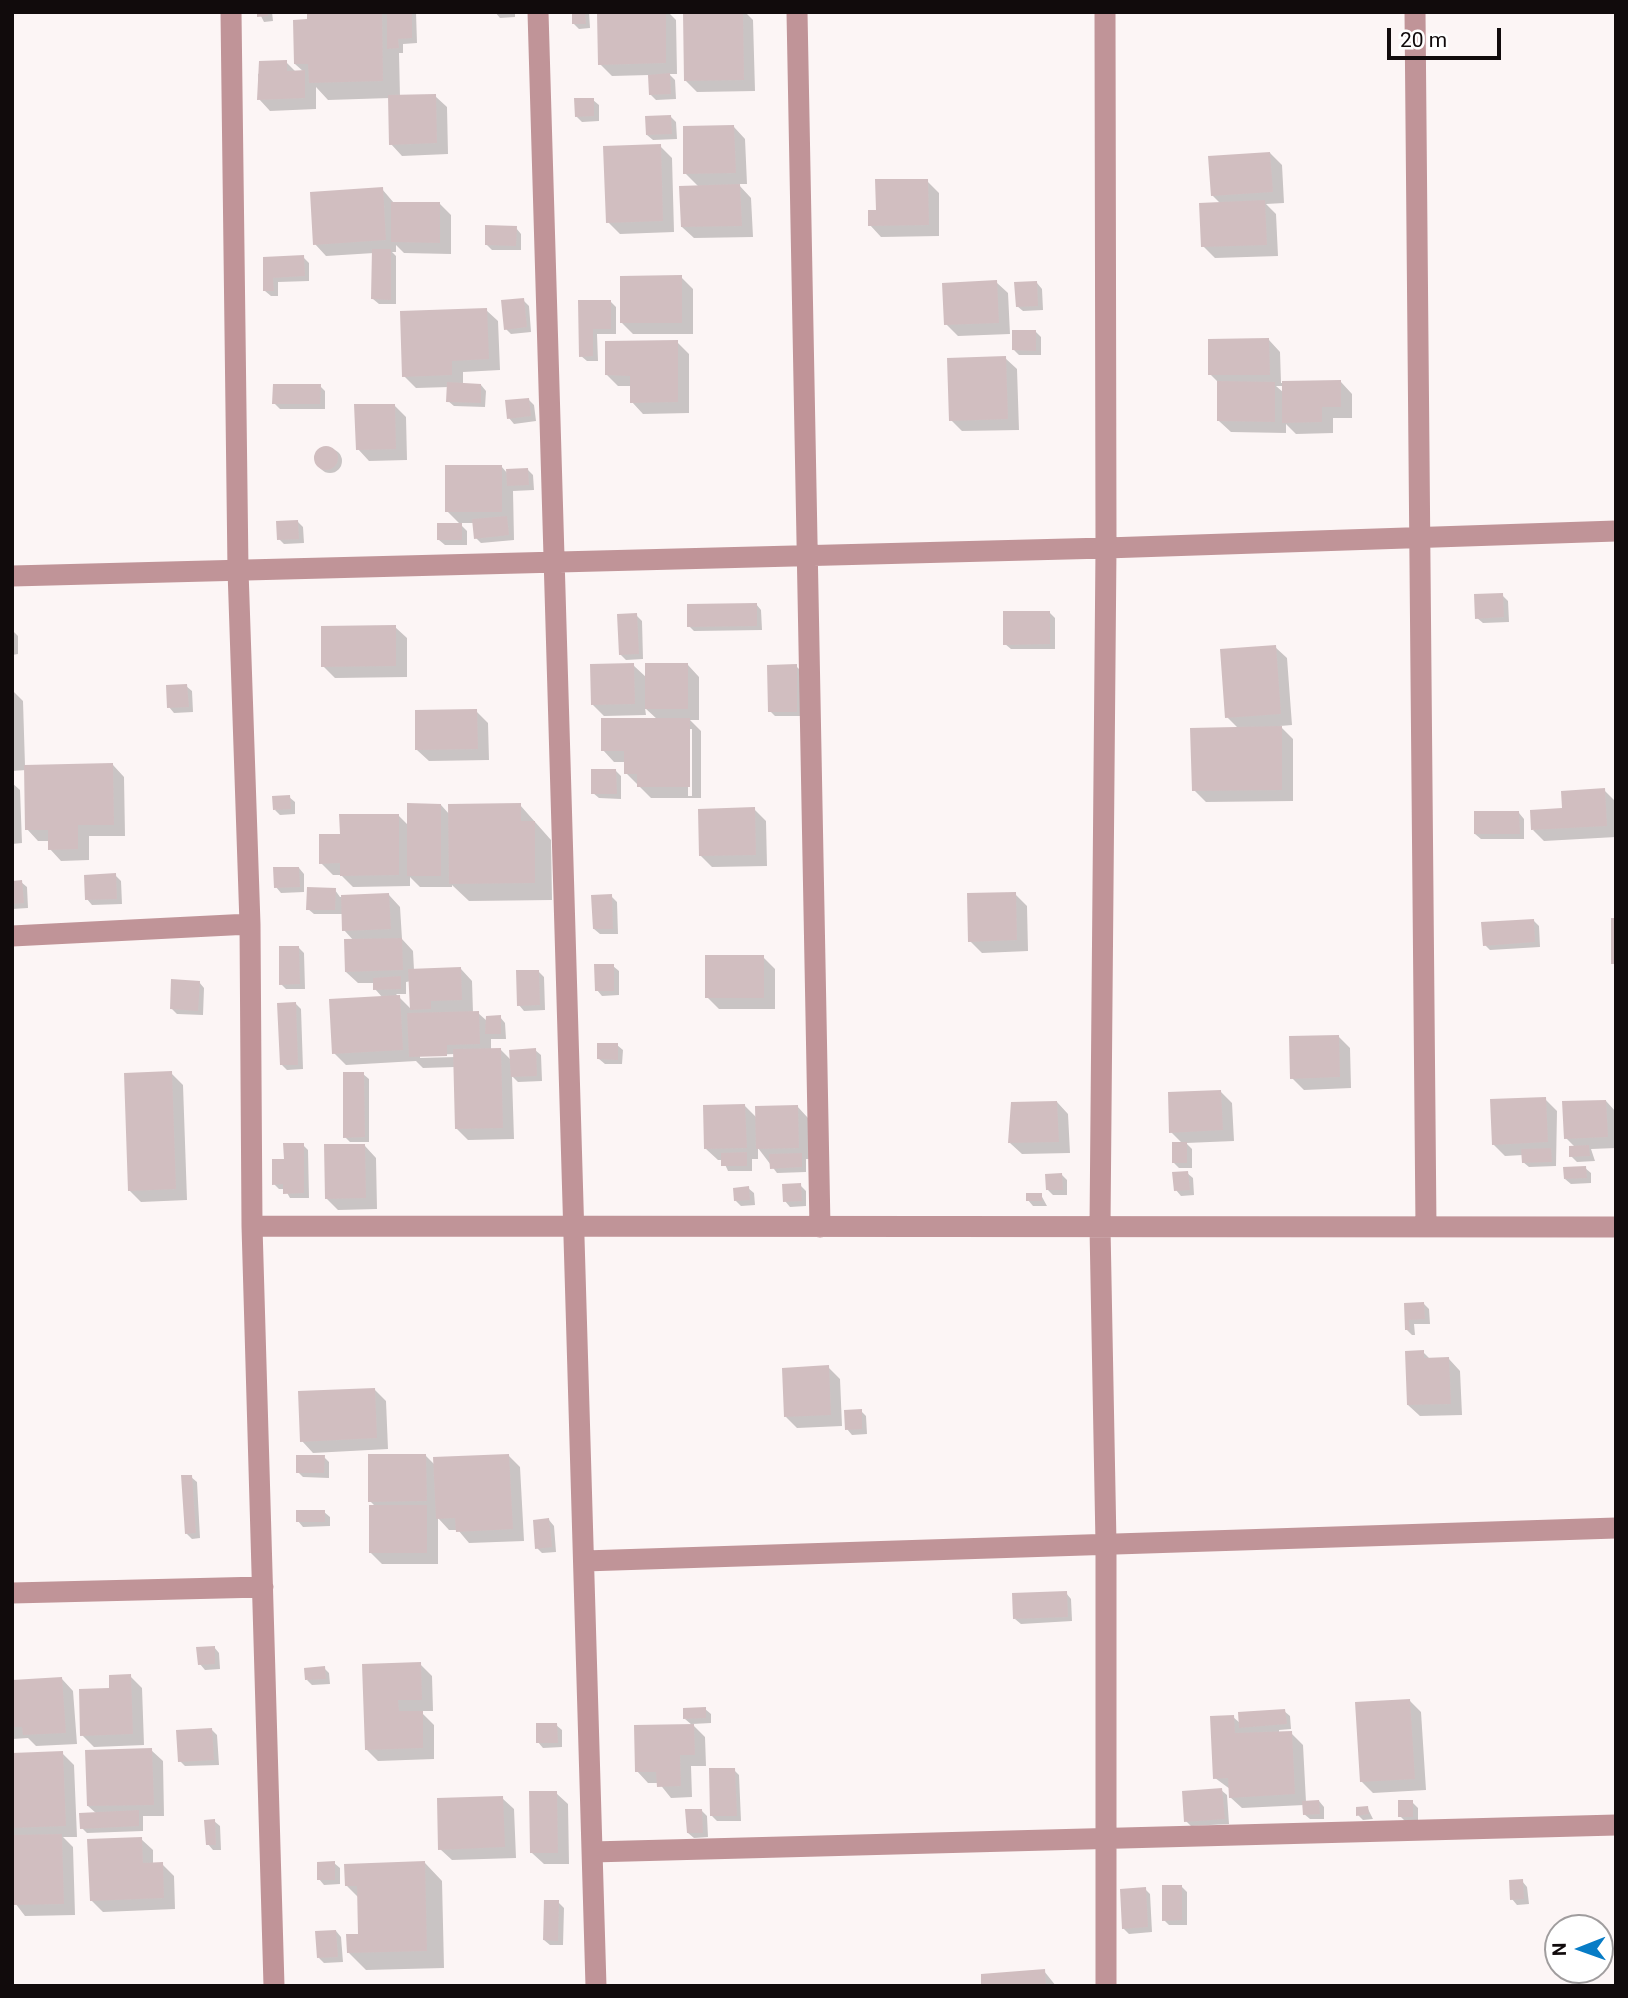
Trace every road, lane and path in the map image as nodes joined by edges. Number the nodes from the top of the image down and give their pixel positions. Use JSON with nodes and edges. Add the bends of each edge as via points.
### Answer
{"nodes":[{"id":1,"x":231,"y":12,"type":"edge"},
{"id":2,"x":538,"y":12,"type":"edge"},
{"id":3,"x":797,"y":12,"type":"edge"},
{"id":4,"x":1105,"y":12,"type":"edge"},
{"id":5,"x":1415,"y":12,"type":"edge"},
{"id":6,"x":1616,"y":531,"type":"edge"},
{"id":7,"x":1420,"y":537,"type":"junction"},
{"id":8,"x":1106,"y":548,"type":"junction"},
{"id":9,"x":807,"y":556,"type":"junction"},
{"id":10,"x":554,"y":562,"type":"junction"},
{"id":11,"x":238,"y":570,"type":"junction"},
{"id":12,"x":12,"y":576,"type":"edge"},
{"id":13,"x":250,"y":924,"type":"junction"},
{"id":14,"x":12,"y":936,"type":"edge"},
{"id":15,"x":252,"y":1226,"type":"junction"},
{"id":16,"x":574,"y":1226,"type":"junction"},
{"id":17,"x":820,"y":1227,"type":"junction"},
{"id":18,"x":1100,"y":1227,"type":"junction"},
{"id":19,"x":1426,"y":1227,"type":"junction"},
{"id":20,"x":1616,"y":1227,"type":"edge"},
{"id":21,"x":1616,"y":1528,"type":"edge"},
{"id":22,"x":1106,"y":1544,"type":"junction"},
{"id":23,"x":584,"y":1561,"type":"junction"},
{"id":24,"x":263,"y":1587,"type":"junction"},
{"id":25,"x":12,"y":1593,"type":"edge"},
{"id":26,"x":1616,"y":1825,"type":"edge"},
{"id":27,"x":1106,"y":1839,"type":"junction"},
{"id":28,"x":592,"y":1852,"type":"junction"},
{"id":29,"x":274,"y":1986,"type":"edge"},
{"id":30,"x":596,"y":1986,"type":"edge"},
{"id":31,"x":1106,"y":1986,"type":"edge"}],
"edges":[{"from":1,"to":11,"type":"street"},
{"from":2,"to":10,"type":"street"},
{"from":3,"to":9,"type":"street"},
{"from":4,"to":8,"type":"street"},
{"from":5,"to":7,"type":"street"},
{"from":6,"to":7,"type":"street"},
{"from":7,"to":8,"type":"street"},
{"from":7,"to":19,"type":"street"},
{"from":8,"to":9,"type":"street"},
{"from":8,"to":18,"type":"street"},
{"from":9,"to":10,"type":"street"},
{"from":9,"to":17,"type":"street"},
{"from":10,"to":11,"type":"street"},
{"from":10,"to":16,"type":"street"},
{"from":11,"to":12,"type":"street"},
{"from":11,"to":13,"type":"street"},
{"from":13,"to":14,"type":"street"},
{"from":13,"to":15,"type":"street"},
{"from":15,"to":16,"type":"street"},
{"from":15,"to":24,"type":"street"},
{"from":16,"to":17,"type":"street"},
{"from":16,"to":23,"type":"street"},
{"from":17,"to":18,"type":"street"},
{"from":18,"to":19,"type":"street"},
{"from":18,"to":22,"type":"street"},
{"from":19,"to":20,"type":"street"},
{"from":21,"to":22,"type":"street"},
{"from":22,"to":23,"type":"street"},
{"from":22,"to":27,"type":"street"},
{"from":23,"to":28,"type":"street"},
{"from":24,"to":25,"type":"street"},
{"from":24,"to":29,"type":"street"},
{"from":26,"to":27,"type":"street"},
{"from":27,"to":28,"type":"street"},
{"from":27,"to":31,"type":"street"},
{"from":28,"to":30,"type":"street"}]}
